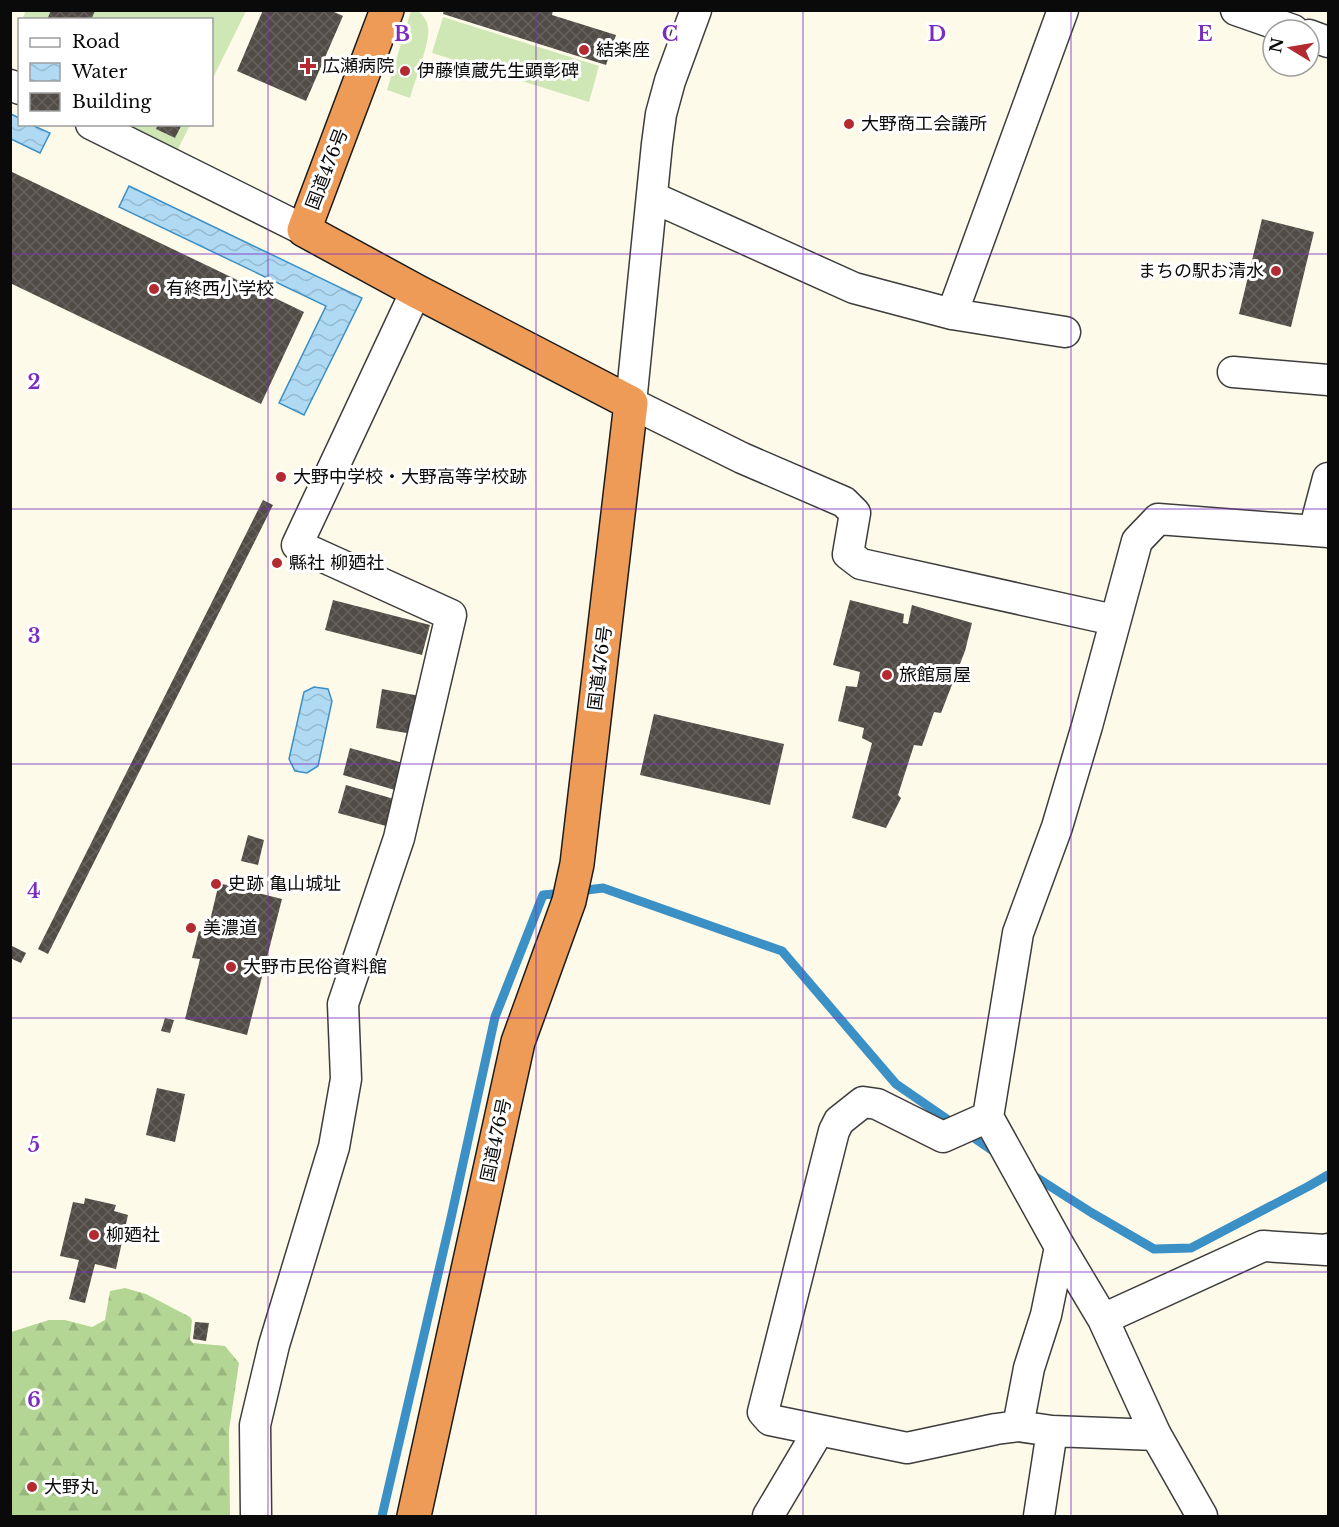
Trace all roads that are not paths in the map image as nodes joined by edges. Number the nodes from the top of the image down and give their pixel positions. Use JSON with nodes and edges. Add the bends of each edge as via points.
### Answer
{"nodes":[{"id":1,"x":387,"y":10,"type":"edge"},
{"id":2,"x":696,"y":10,"type":"edge"},
{"id":3,"x":1064,"y":10,"type":"edge"},
{"id":4,"x":1236,"y":10,"type":"edge"},
{"id":5,"x":1261,"y":19,"type":"edge"},
{"id":6,"x":95,"y":126,"type":"edge"},
{"id":7,"x":652,"y":197,"type":"junction"},
{"id":8,"x":304,"y":230,"type":"junction"},
{"id":9,"x":416,"y":291,"type":"junction"},
{"id":10,"x":952,"y":314,"type":"junction"},
{"id":11,"x":1065,"y":332,"type":"dead end"},
{"id":12,"x":1233,"y":372,"type":"dead end"},
{"id":13,"x":1329,"y":380,"type":"edge"},
{"id":14,"x":631,"y":403,"type":"junction"},
{"id":15,"x":1329,"y":478,"type":"edge"},
{"id":16,"x":1321,"y":531,"type":"edge"},
{"id":17,"x":1114,"y":620,"type":"junction"},
{"id":18,"x":988,"y":1118,"type":"junction"},
{"id":19,"x":1060,"y":1247,"type":"junction"},
{"id":20,"x":1329,"y":1249,"type":"edge"},
{"id":21,"x":1103,"y":1319,"type":"junction"},
{"id":22,"x":1018,"y":1426,"type":"junction"},
{"id":23,"x":819,"y":1430,"type":"junction"},
{"id":24,"x":1052,"y":1431,"type":"junction"},
{"id":25,"x":1156,"y":1435,"type":"junction"},
{"id":26,"x":256,"y":1516,"type":"edge"},
{"id":27,"x":414,"y":1516,"type":"edge"},
{"id":28,"x":768,"y":1516,"type":"edge"},
{"id":29,"x":1040,"y":1516,"type":"edge"},
{"id":30,"x":1202,"y":1516,"type":"edge"}],
"edges":[{"from":1,"to":8,"type":"highway","name":"国道476号"},
{"from":2,"to":7,"type":"street","via":[[662,114]]},
{"from":3,"to":10,"type":"street"},
{"from":4,"to":5,"type":"street"},
{"from":6,"to":8,"type":"street"},
{"from":7,"to":10,"type":"street","via":[[854,288]]},
{"from":7,"to":14,"type":"street"},
{"from":8,"to":9,"type":"highway","name":"国道476号"},
{"from":9,"to":14,"type":"highway","name":"国道476号"},
{"from":9,"to":26,"type":"street","via":[[297,545],[451,615],[399,838],[344,1004],[346,1079],[333,1148],[274,1345],[255,1425]]},
{"from":10,"to":11,"type":"street"},
{"from":12,"to":13,"type":"street"},
{"from":14,"to":17,"type":"street","via":[[742,458],[844,502],[855,513],[848,554],[861,564]]},
{"from":14,"to":27,"type":"highway","name":"国道476号","via":[[577,864],[567,908],[518,1042]]},
{"from":15,"to":16,"type":"street"},
{"from":16,"to":17,"type":"street","via":[[1158,519],[1137,541]]},
{"from":17,"to":18,"type":"street","via":[[1060,816],[1018,933]]},
{"from":18,"to":19,"type":"street"},
{"from":18,"to":23,"type":"street","via":[[943,1137],[877,1104],[863,1102],[839,1121],[763,1412],[770,1420]]},
{"from":19,"to":21,"type":"street"},
{"from":19,"to":22,"type":"street"},
{"from":20,"to":21,"type":"street","via":[[1263,1246]]},
{"from":21,"to":25,"type":"street"},
{"from":22,"to":23,"type":"street","via":[[907,1449]]},
{"from":22,"to":24,"type":"street"},
{"from":23,"to":28,"type":"street"},
{"from":24,"to":25,"type":"street"},
{"from":24,"to":29,"type":"street"},
{"from":25,"to":30,"type":"street"}]}
